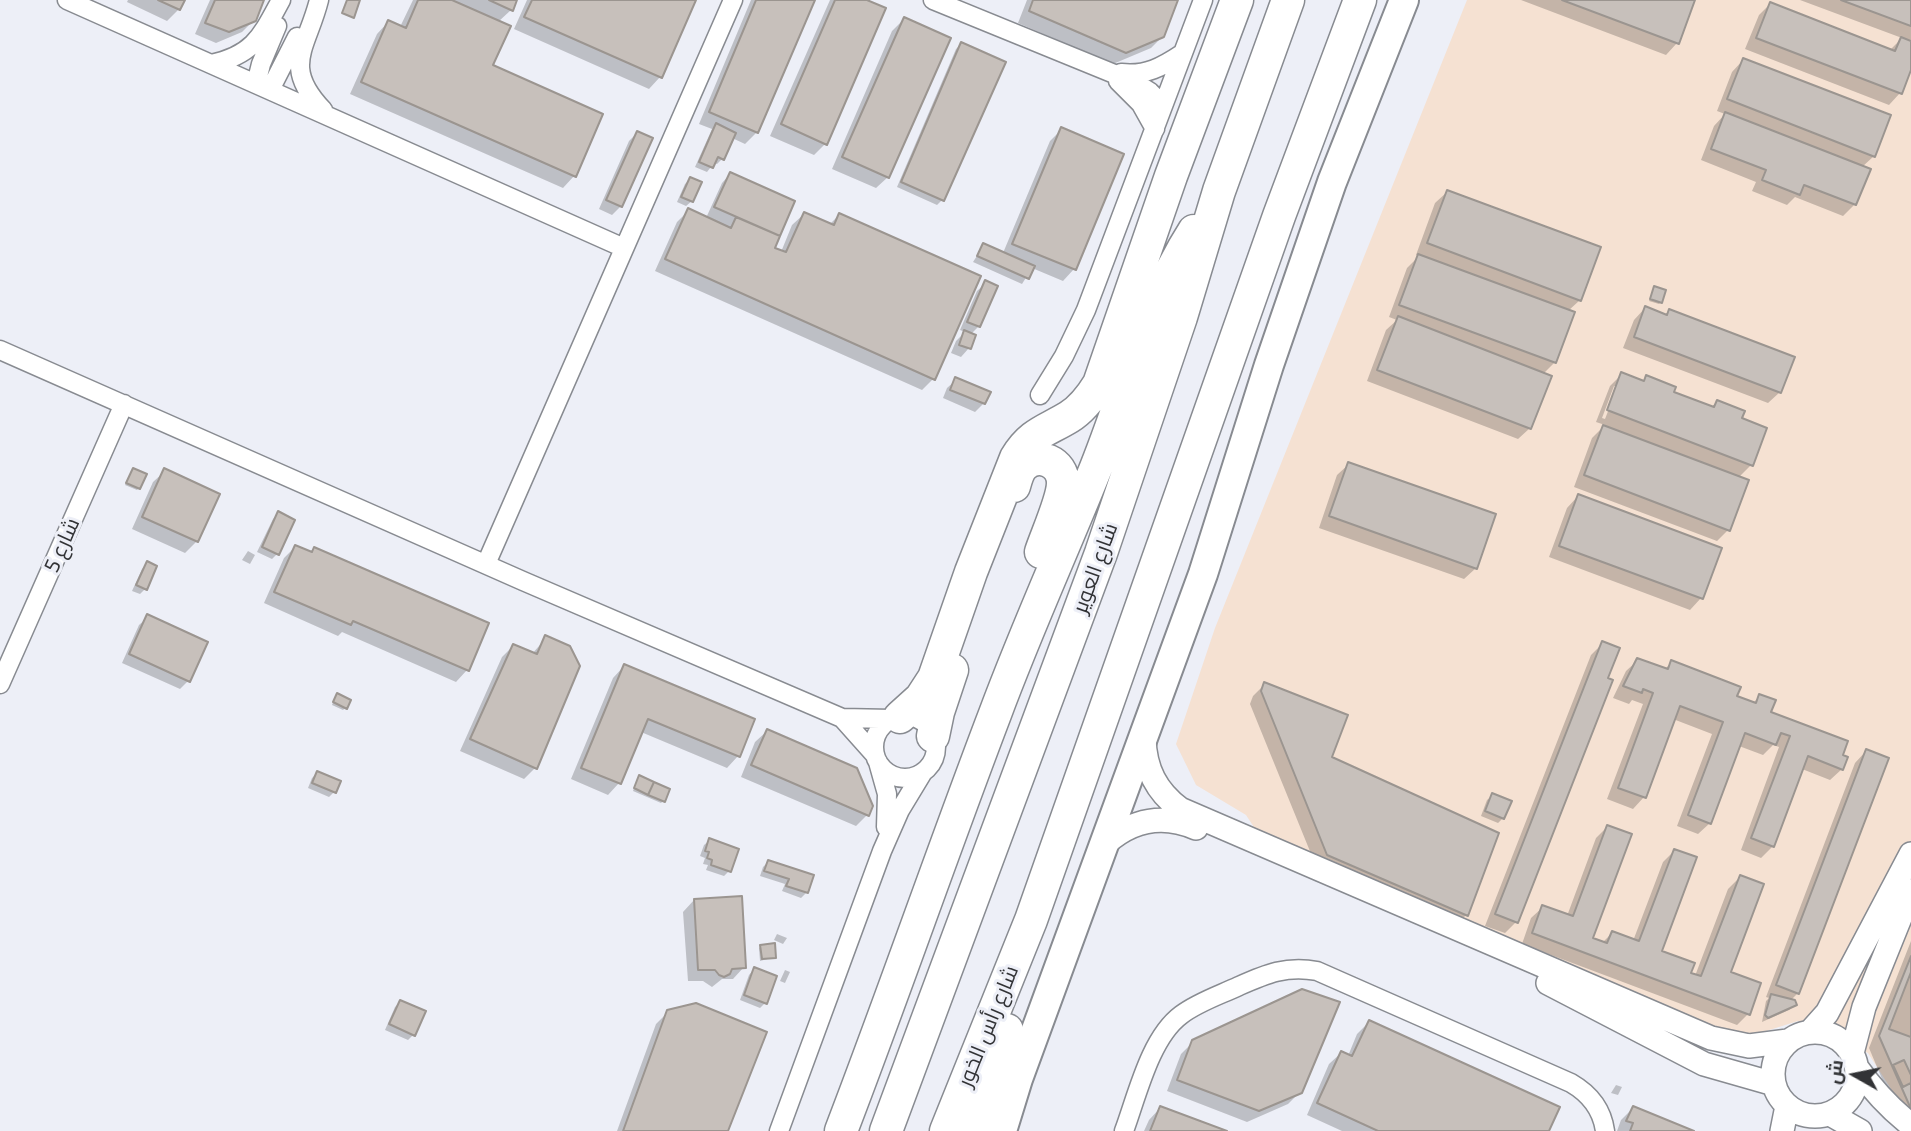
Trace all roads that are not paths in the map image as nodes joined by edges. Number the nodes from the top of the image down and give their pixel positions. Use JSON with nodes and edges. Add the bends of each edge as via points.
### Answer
{"nodes":[{"id":1,"x":68,"y":0,"type":"edge"},
{"id":2,"x":281,"y":0,"type":"edge"},
{"id":3,"x":287,"y":0,"type":"edge"},
{"id":4,"x":317,"y":0,"type":"edge"},
{"id":5,"x":733,"y":0,"type":"edge"},
{"id":6,"x":933,"y":0,"type":"edge"},
{"id":7,"x":1203,"y":0,"type":"edge"},
{"id":8,"x":1237,"y":0,"type":"edge"},
{"id":9,"x":1288,"y":0,"type":"edge"},
{"id":10,"x":1360,"y":0,"type":"edge"},
{"id":11,"x":1404,"y":0,"type":"edge"},
{"id":12,"x":1183,"y":53,"type":"junction"},
{"id":13,"x":211,"y":64,"type":"junction"},
{"id":14,"x":1097,"y":69,"type":"junction"},
{"id":15,"x":263,"y":87,"type":"junction"},
{"id":16,"x":1163,"y":105,"type":"junction"},
{"id":17,"x":328,"y":116,"type":"junction"},
{"id":18,"x":1155,"y":129,"type":"junction"},
{"id":19,"x":1219,"y":191,"type":"junction"},
{"id":20,"x":624,"y":248,"type":"junction"},
{"id":21,"x":0,"y":349,"type":"edge"},
{"id":22,"x":1040,"y":395,"type":"dead end"},
{"id":23,"x":124,"y":404,"type":"junction"},
{"id":24,"x":486,"y":565,"type":"junction"},
{"id":25,"x":1018,"y":659,"type":"junction"},
{"id":26,"x":0,"y":684,"type":"edge"},
{"id":27,"x":842,"y":718,"type":"junction"},
{"id":28,"x":896,"y":718,"type":"junction"},
{"id":29,"x":933,"y":736,"type":"junction"},
{"id":30,"x":1144,"y":739,"type":"junction"},
{"id":31,"x":876,"y":759,"type":"junction"},
{"id":32,"x":923,"y":772,"type":"junction"},
{"id":33,"x":1106,"y":844,"type":"junction"},
{"id":34,"x":881,"y":851,"type":"junction"},
{"id":35,"x":1911,"y":854,"type":"edge"},
{"id":36,"x":1911,"y":891,"type":"edge"},
{"id":37,"x":1031,"y":920,"type":"junction"},
{"id":38,"x":1810,"y":1032,"type":"junction"},
{"id":39,"x":1787,"y":1041,"type":"junction"},
{"id":40,"x":1854,"y":1060,"type":"junction"},
{"id":41,"x":1774,"y":1084,"type":"junction"},
{"id":42,"x":1787,"y":1106,"type":"junction"},
{"id":43,"x":1820,"y":1120,"type":"edge"},
{"id":44,"x":1911,"y":1125,"type":"edge"},
{"id":45,"x":779,"y":1131,"type":"edge"},
{"id":46,"x":841,"y":1131,"type":"edge"},
{"id":47,"x":886,"y":1131,"type":"edge"},
{"id":48,"x":946,"y":1131,"type":"edge"},
{"id":49,"x":977,"y":1131,"type":"edge"},
{"id":50,"x":1002,"y":1131,"type":"edge"},
{"id":51,"x":1124,"y":1131,"type":"edge"},
{"id":52,"x":1605,"y":1131,"type":"edge"},
{"id":53,"x":1782,"y":1131,"type":"edge"},
{"id":54,"x":1860,"y":1131,"type":"edge"}],
"edges":[{"from":1,"to":13,"type":"street"},
{"from":2,"to":13,"type":"street","via":[[267,29],[252,46]]},
{"from":3,"to":15,"type":"street","via":[[261,64]]},
{"from":4,"to":15,"type":"street"},
{"from":4,"to":17,"type":"street","via":[[299,67],[307,91]]},
{"from":5,"to":20,"type":"street"},
{"from":6,"to":14,"type":"street"},
{"from":7,"to":12,"type":"street"},
{"from":8,"to":28,"type":"highway","via":[[1099,384],[1077,411],[1039,432],[1016,458],[934,678],[921,698]]},
{"from":9,"to":19,"type":"highway","name":"شارع العوير"},
{"from":10,"to":37,"type":"highway","via":[[1279,216]]},
{"from":11,"to":30,"type":"main road","via":[[1297,283]]},
{"from":12,"to":14,"type":"street","via":[[1145,73]]},
{"from":12,"to":16,"type":"street"},
{"from":13,"to":15,"type":"street"},
{"from":14,"to":16,"type":"street","via":[[1143,87]]},
{"from":14,"to":18,"type":"street","via":[[1131,92]]},
{"from":15,"to":17,"type":"street"},
{"from":16,"to":18,"type":"street"},
{"from":17,"to":20,"type":"street"},
{"from":18,"to":22,"type":"street","via":[[1086,310]]},
{"from":19,"to":25,"type":"highway","via":[[1178,255],[1148,321],[1097,466]]},
{"from":19,"to":47,"type":"highway","name":"شارع العوير","via":[[1101,552]]},
{"from":20,"to":24,"type":"street"},
{"from":21,"to":23,"type":"street"},
{"from":23,"to":24,"type":"street"},
{"from":23,"to":26,"type":"street","name":"شارع 5"},
{"from":24,"to":27,"type":"street"},
{"from":25,"to":29,"type":"highway","via":[[1023,604],[1063,486],[1061,472],[1045,459],[1031,460],[1020,469],[994,540],[980,610],[945,689]]},
{"from":25,"to":46,"type":"highway"},
{"from":27,"to":28,"type":"street"},
{"from":27,"to":31,"type":"street"},
{"from":28,"to":29,"type":"street","via":[[916,719]]},
{"from":28,"to":31,"type":"street","via":[[877,734]]},
{"from":29,"to":32,"type":"street","via":[[935,752]]},
{"from":30,"to":33,"type":"main road"},
{"from":30,"to":39,"type":"street","via":[[1152,778],[1180,809],[1711,1038],[1749,1046]]},
{"from":31,"to":32,"type":"street","via":[[893,776],[914,777]]},
{"from":31,"to":34,"type":"street","via":[[888,804]]},
{"from":32,"to":34,"type":"street"},
{"from":33,"to":41,"type":"street","via":[[1142,822],[1181,821],[1517,969],[1704,1063]]},
{"from":33,"to":50,"type":"main road"},
{"from":34,"to":45,"type":"street"},
{"from":35,"to":38,"type":"street","via":[[1827,1013]]},
{"from":36,"to":40,"type":"street","via":[[1867,999]]},
{"from":37,"to":48,"type":"highway","name":"شارع رأس الخور"},
{"from":37,"to":49,"type":"highway","via":[[1030,963]]},
{"from":38,"to":39,"type":"street"},
{"from":38,"to":40,"type":"street","via":[[1835,1036]]},
{"from":39,"to":41,"type":"street","via":[[1773,1065]]},
{"from":40,"to":43,"type":"street","via":[[1852,1095]]},
{"from":40,"to":44,"type":"street","via":[[1877,1096]]},
{"from":41,"to":42,"type":"street"},
{"from":42,"to":43,"type":"street"},
{"from":42,"to":53,"type":"street"},
{"from":43,"to":54,"type":"street"},
{"from":51,"to":52,"type":"street","via":[[1158,1042],[1180,1016],[1263,976],[1297,968],[1317,971],[1571,1083],[1592,1098]]}]}
